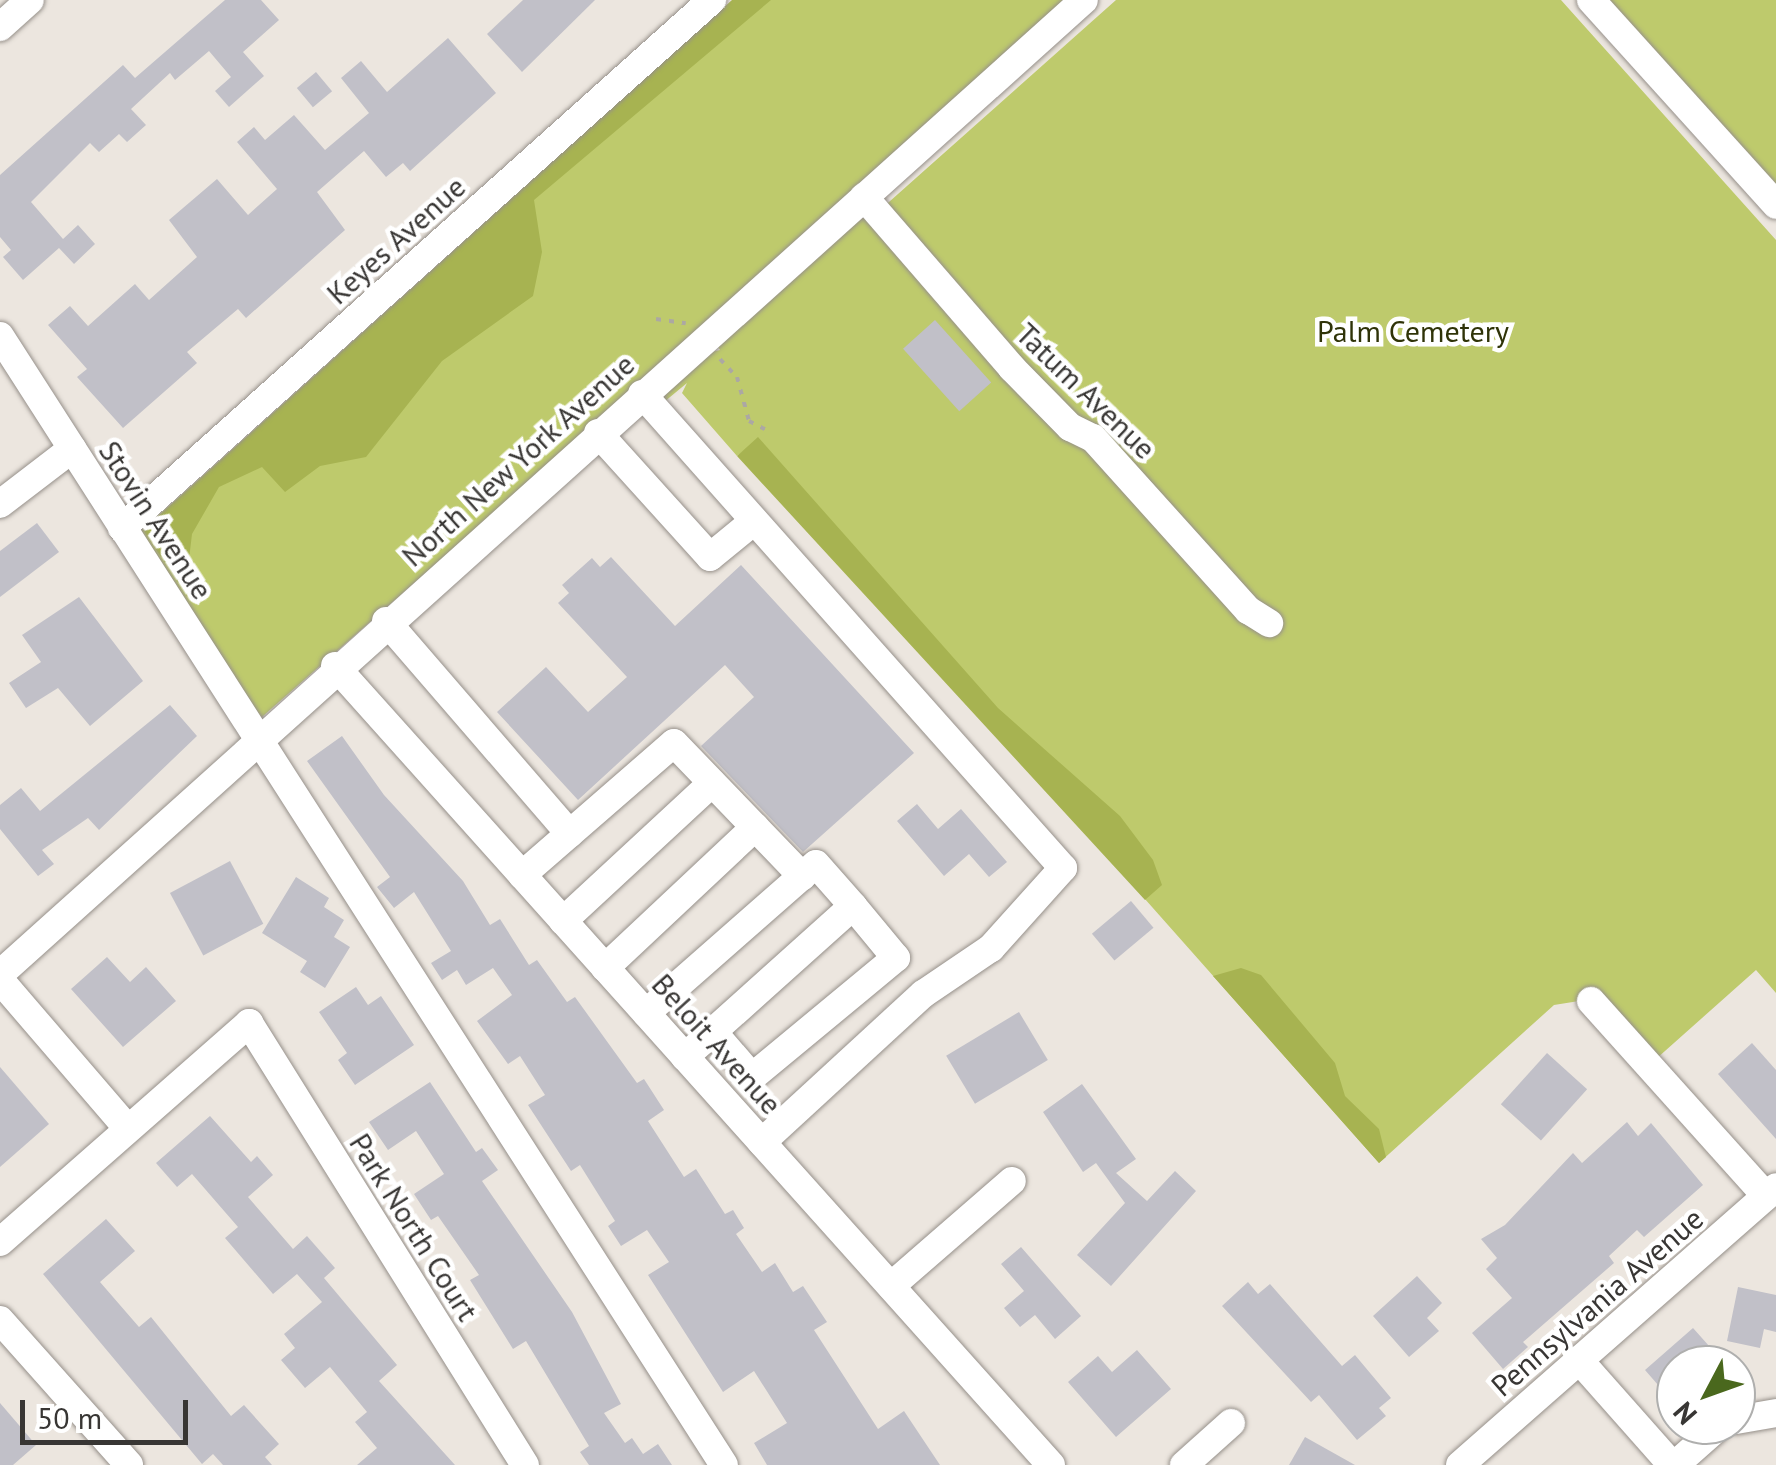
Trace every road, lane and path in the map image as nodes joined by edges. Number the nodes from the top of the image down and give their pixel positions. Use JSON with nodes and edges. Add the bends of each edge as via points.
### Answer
{"nodes":[{"id":1,"x":712,"y":0,"type":"edge"},
{"id":2,"x":1084,"y":0,"type":"edge"},
{"id":3,"x":1592,"y":0,"type":"edge"},
{"id":4,"x":864,"y":197,"type":"junction"},
{"id":5,"x":1776,"y":205,"type":"edge"},
{"id":6,"x":656,"y":319,"type":"dead end"},
{"id":7,"x":0,"y":336,"type":"edge"},
{"id":8,"x":701,"y":342,"type":"junction"},
{"id":9,"x":642,"y":394,"type":"junction"},
{"id":10,"x":765,"y":429,"type":"dead end"},
{"id":11,"x":598,"y":433,"type":"junction"},
{"id":12,"x":72,"y":450,"type":"junction"},
{"id":13,"x":0,"y":504,"type":"edge"},
{"id":14,"x":754,"y":521,"type":"junction"},
{"id":15,"x":122,"y":528,"type":"junction"},
{"id":16,"x":386,"y":621,"type":"junction"},
{"id":17,"x":1269,"y":623,"type":"dead end"},
{"id":18,"x":335,"y":666,"type":"junction"},
{"id":19,"x":256,"y":739,"type":"junction"},
{"id":20,"x":712,"y":783,"type":"junction"},
{"id":21,"x":755,"y":827,"type":"junction"},
{"id":22,"x":570,"y":834,"type":"junction"},
{"id":23,"x":522,"y":876,"type":"junction"},
{"id":24,"x":802,"y":876,"type":"junction"},
{"id":25,"x":853,"y":906,"type":"junction"},
{"id":26,"x":563,"y":921,"type":"junction"},
{"id":27,"x":896,"y":958,"type":"junction"},
{"id":28,"x":605,"y":968,"type":"junction"},
{"id":29,"x":0,"y":977,"type":"edge"},
{"id":30,"x":923,"y":994,"type":"junction"},
{"id":31,"x":1591,"y":1001,"type":"dead end"},
{"id":32,"x":646,"y":1013,"type":"junction"},
{"id":33,"x":713,"y":1032,"type":"junction"},
{"id":34,"x":685,"y":1057,"type":"junction"},
{"id":35,"x":128,"y":1129,"type":"junction"},
{"id":36,"x":762,"y":1142,"type":"junction"},
{"id":37,"x":1012,"y":1181,"type":"dead end"},
{"id":38,"x":1771,"y":1192,"type":"edge"},
{"id":39,"x":0,"y":1242,"type":"edge"},
{"id":40,"x":891,"y":1286,"type":"junction"},
{"id":41,"x":0,"y":1320,"type":"edge"},
{"id":42,"x":1579,"y":1360,"type":"junction"},
{"id":43,"x":1230,"y":1423,"type":"dead end"},
{"id":44,"x":1696,"y":1445,"type":"edge"},
{"id":45,"x":129,"y":1465,"type":"edge"},
{"id":46,"x":525,"y":1465,"type":"edge"},
{"id":47,"x":724,"y":1465,"type":"edge"},
{"id":48,"x":1051,"y":1465,"type":"edge"},
{"id":49,"x":1184,"y":1465,"type":"edge"},
{"id":50,"x":1460,"y":1465,"type":"edge"},
{"id":51,"x":1673,"y":1465,"type":"edge"}],
"edges":[{"from":1,"to":15,"type":"street","name":"Keyes Avenue"},
{"from":2,"to":4,"type":"street","name":"North New York Avenue"},
{"from":3,"to":5,"type":"street"},
{"from":4,"to":8,"type":"street","name":"North New York Avenue"},
{"from":4,"to":17,"type":"street","name":"Tatum Avenue","via":[[1012,368],[1070,427],[1093,438],[1248,610]]},
{"from":6,"to":8,"type":"path","via":[[685,322]]},
{"from":7,"to":12,"type":"street","name":"Stovin Avenue"},
{"from":8,"to":9,"type":"street","name":"North New York Avenue"},
{"from":8,"to":10,"type":"path","via":[[737,377],[750,421]]},
{"from":9,"to":11,"type":"street","name":"North New York Avenue"},
{"from":9,"to":14,"type":"street"},
{"from":11,"to":14,"type":"street","via":[[710,558]]},
{"from":11,"to":16,"type":"street","name":"North New York Avenue"},
{"from":12,"to":13,"type":"street"},
{"from":12,"to":15,"type":"street","name":"Stovin Avenue"},
{"from":14,"to":30,"type":"street","via":[[1063,868],[991,948]]},
{"from":15,"to":19,"type":"street","name":"Stovin Avenue"},
{"from":16,"to":18,"type":"street","name":"North New York Avenue"},
{"from":16,"to":22,"type":"street"},
{"from":18,"to":19,"type":"street","name":"North New York Avenue"},
{"from":18,"to":23,"type":"street","name":"Beloit Avenue"},
{"from":19,"to":29,"type":"street","name":"North New York Avenue"},
{"from":19,"to":47,"type":"street","name":"Stovin Avenue","via":[[291,780]]},
{"from":20,"to":21,"type":"street"},
{"from":20,"to":22,"type":"street","via":[[674,744]]},
{"from":20,"to":26,"type":"street"},
{"from":21,"to":24,"type":"street"},
{"from":21,"to":28,"type":"street"},
{"from":22,"to":23,"type":"street"},
{"from":23,"to":26,"type":"street","name":"Beloit Avenue"},
{"from":24,"to":25,"type":"street","via":[[816,864]]},
{"from":24,"to":32,"type":"street"},
{"from":25,"to":27,"type":"street"},
{"from":25,"to":33,"type":"street"},
{"from":26,"to":28,"type":"street","name":"Beloit Avenue"},
{"from":27,"to":30,"type":"street"},
{"from":27,"to":33,"type":"street","via":[[752,1077]]},
{"from":28,"to":32,"type":"street","name":"Beloit Avenue"},
{"from":29,"to":35,"type":"street"},
{"from":30,"to":36,"type":"street"},
{"from":31,"to":38,"type":"street"},
{"from":32,"to":34,"type":"street","name":"Beloit Avenue"},
{"from":33,"to":34,"type":"street"},
{"from":34,"to":36,"type":"street","name":"Beloit Avenue"},
{"from":35,"to":39,"type":"street"},
{"from":35,"to":46,"type":"street","name":"Park North Court","via":[[248,1023]]},
{"from":36,"to":40,"type":"street","name":"Beloit Avenue"},
{"from":37,"to":40,"type":"street"},
{"from":38,"to":42,"type":"street","name":"Pennsylvania Avenue"},
{"from":40,"to":48,"type":"street","name":"Beloit Avenue"},
{"from":41,"to":45,"type":"street"},
{"from":42,"to":50,"type":"street","name":"Pennsylvania Avenue"},
{"from":42,"to":51,"type":"street"},
{"from":43,"to":49,"type":"street"},
{"from":44,"to":51,"type":"street"}]}
